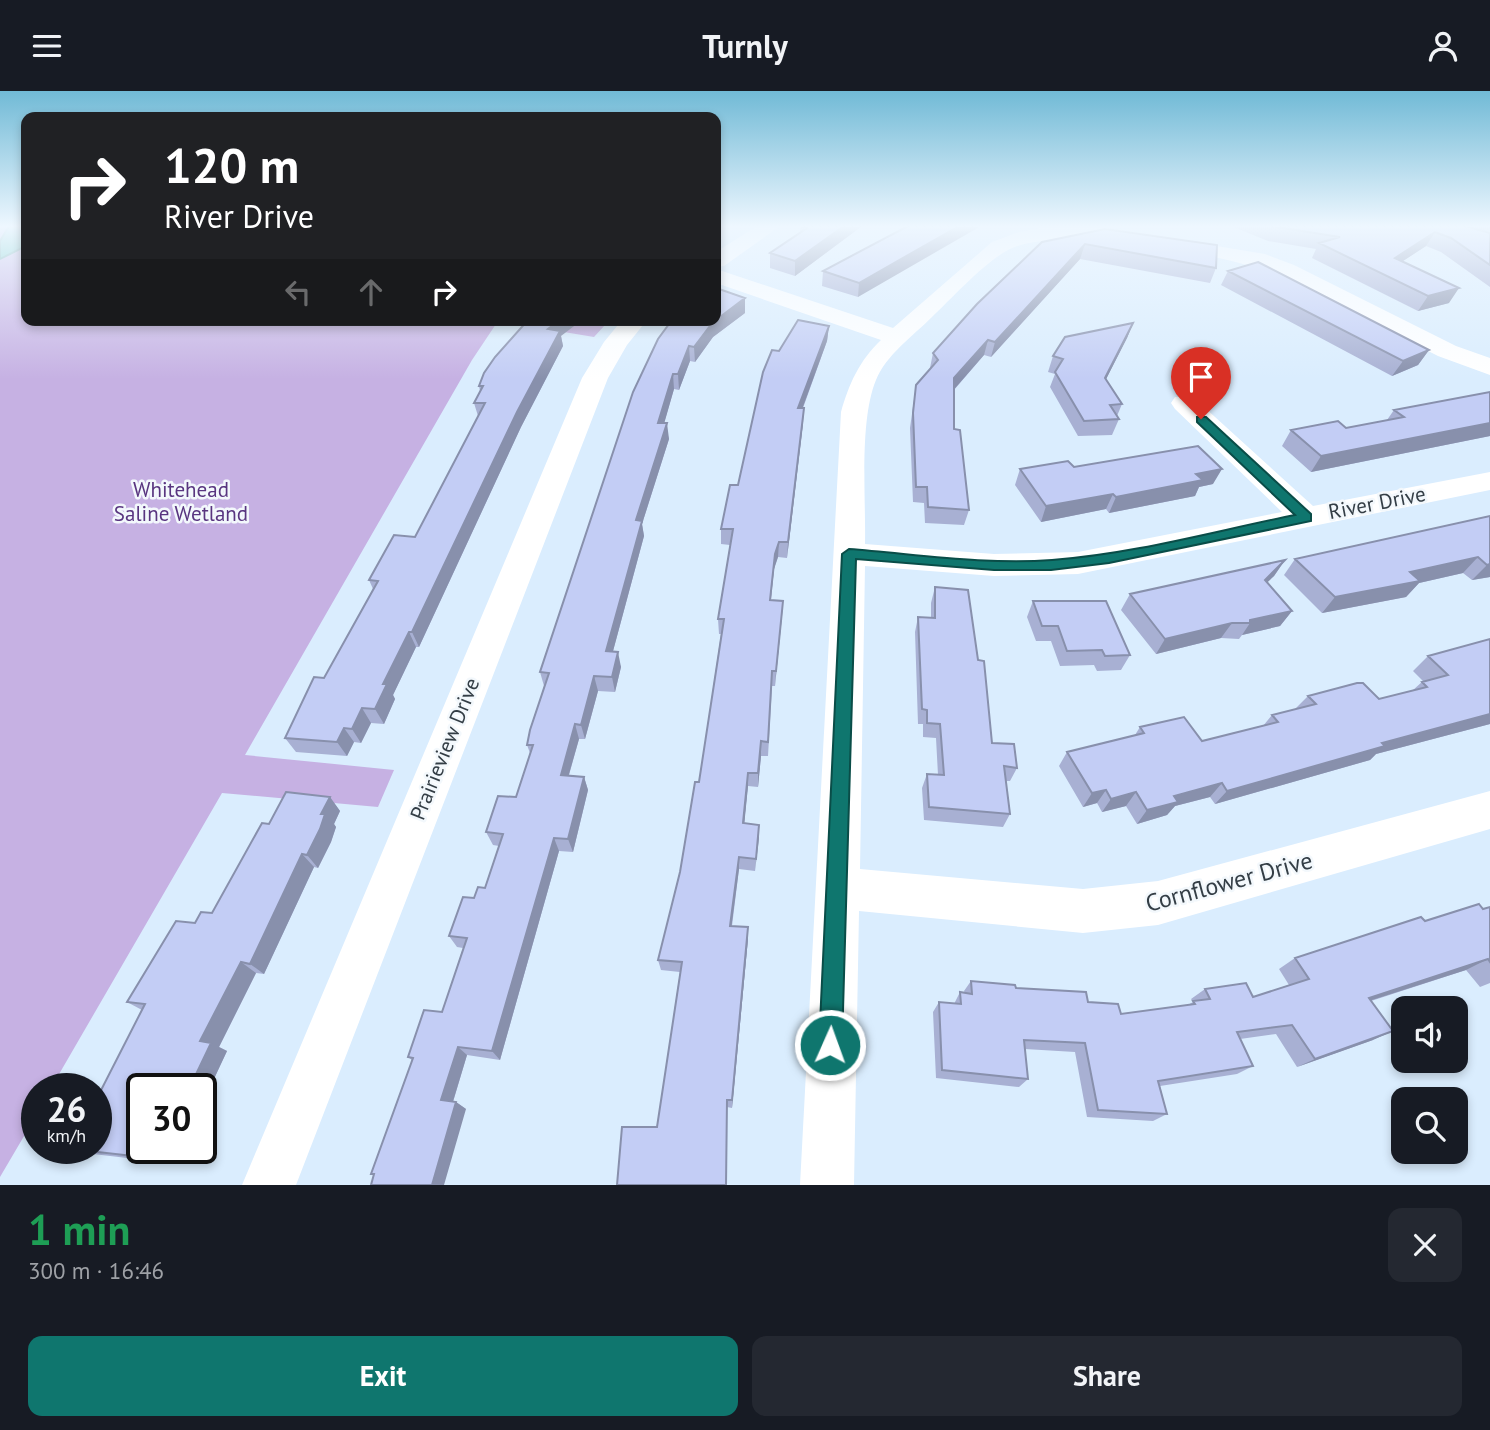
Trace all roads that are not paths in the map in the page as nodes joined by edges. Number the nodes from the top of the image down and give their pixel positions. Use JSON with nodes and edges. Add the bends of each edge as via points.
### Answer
{"nodes":[{"id":1,"x":963,"y":277,"type":"edge"},
{"id":2,"x":1300,"y":277,"type":"edge"},
{"id":3,"x":721,"y":278,"type":"edge"},
{"id":4,"x":630,"y":326,"type":"edge"},
{"id":5,"x":896,"y":337,"type":"junction"},
{"id":6,"x":1490,"y":367,"type":"edge"},
{"id":7,"x":1184,"y":403,"type":"dead end"},
{"id":8,"x":1490,"y":481,"type":"edge"},
{"id":9,"x":1306,"y":517,"type":"junction"},
{"id":10,"x":849,"y":554,"type":"junction"},
{"id":11,"x":1490,"y":810,"type":"edge"},
{"id":12,"x":836,"y":888,"type":"junction"},
{"id":13,"x":269,"y":1185,"type":"edge"},
{"id":14,"x":827,"y":1185,"type":"edge"}],
"edges":[{"from":1,"to":5,"type":"street"},
{"from":2,"to":6,"type":"street","via":[[1447,351]]},
{"from":3,"to":5,"type":"street"},
{"from":4,"to":13,"type":"street","name":"Prairieview Drive","via":[[594,378]]},
{"from":5,"to":10,"type":"street","via":[[869,369],[856,402]]},
{"from":7,"to":9,"type":"street"},
{"from":8,"to":9,"type":"street","name":"River Drive"},
{"from":9,"to":10,"type":"street","name":"River Drive","via":[[1064,564],[994,565]]},
{"from":10,"to":12,"type":"street"},
{"from":11,"to":12,"type":"street","name":"Cornflower Drive","via":[[1169,900],[1122,908],[1083,911]]},
{"from":12,"to":14,"type":"street"}]}
